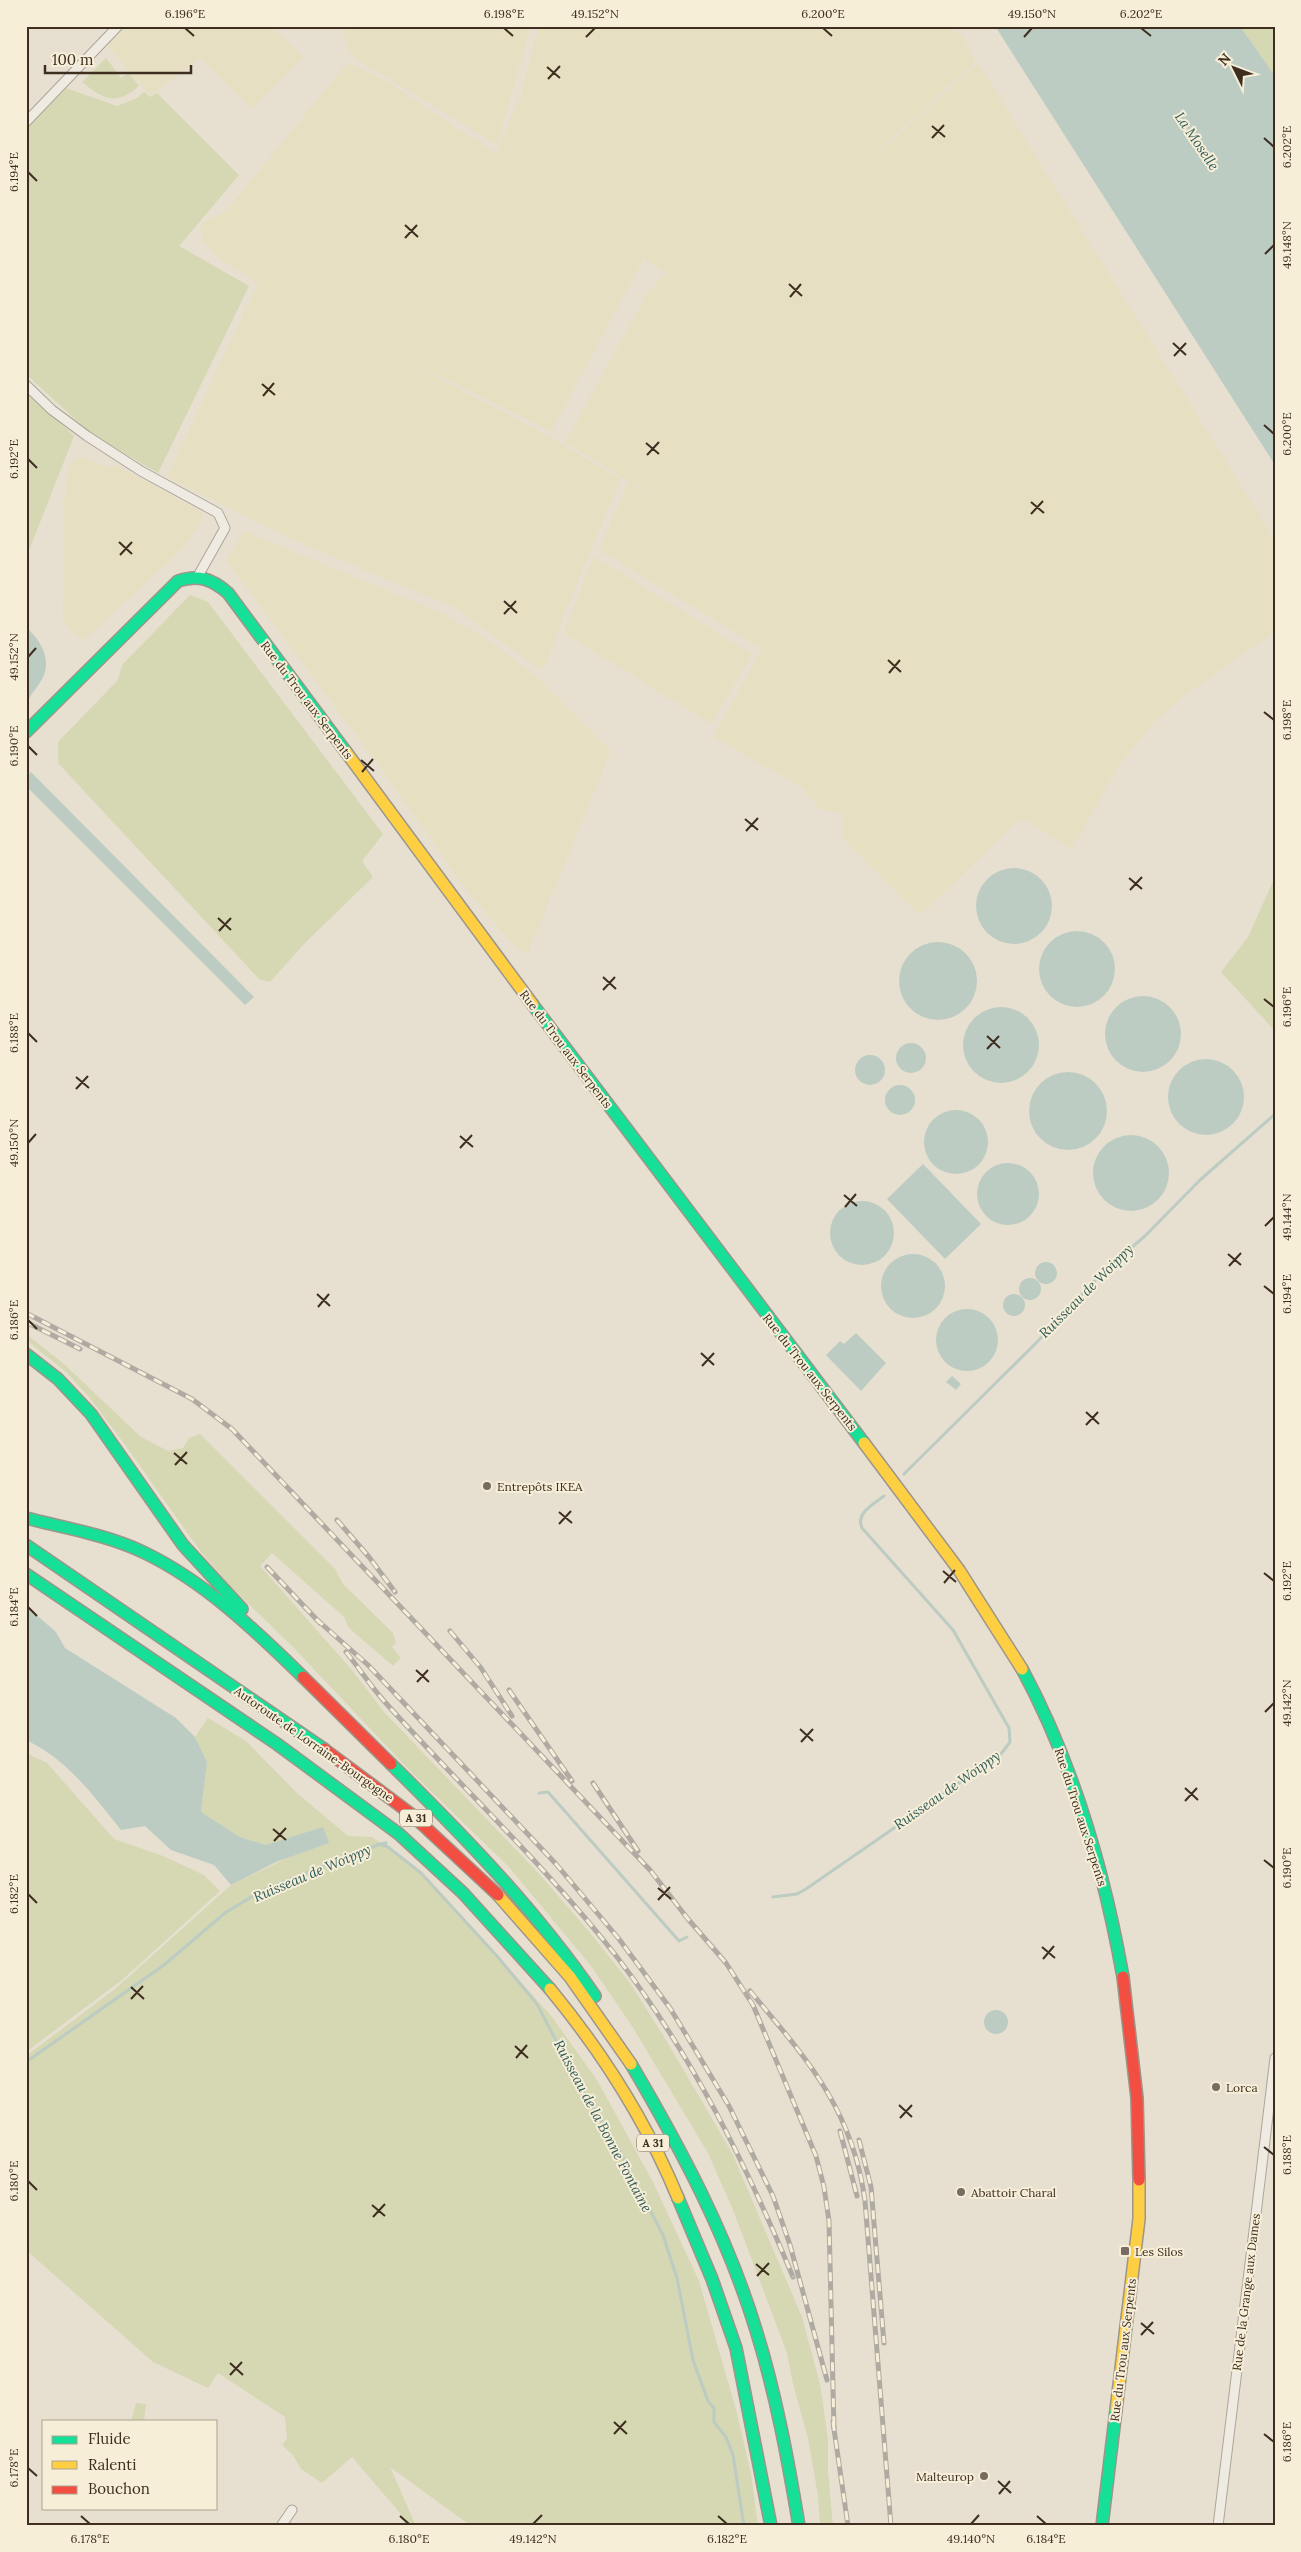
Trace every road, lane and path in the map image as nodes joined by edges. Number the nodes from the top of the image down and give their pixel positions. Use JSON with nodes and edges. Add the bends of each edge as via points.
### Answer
{"nodes":[{"id":1,"x":118,"y":26,"type":"edge"},
{"id":2,"x":26,"y":122,"type":"edge"},
{"id":3,"x":26,"y":385,"type":"edge"},
{"id":4,"x":198,"y":576,"type":"junction"},
{"id":5,"x":26,"y":732,"type":"edge"},
{"id":6,"x":26,"y":1354,"type":"edge"},
{"id":7,"x":26,"y":1518,"type":"edge"},
{"id":8,"x":26,"y":1545,"type":"edge"},
{"id":9,"x":26,"y":1574,"type":"edge"},
{"id":10,"x":276,"y":1651,"type":"junction"},
{"id":11,"x":615,"y":2038,"type":"junction"},
{"id":12,"x":1275,"y":2058,"type":"edge"},
{"id":13,"x":292,"y":2510,"type":"dead end"},
{"id":14,"x":281,"y":2526,"type":"edge"},
{"id":15,"x":771,"y":2526,"type":"edge"},
{"id":16,"x":799,"y":2526,"type":"edge"},
{"id":17,"x":1102,"y":2526,"type":"edge"},
{"id":18,"x":1218,"y":2526,"type":"edge"}],
"edges":[{"from":1,"to":2,"type":"street"},
{"from":3,"to":4,"type":"street","via":[[52,410],[87,436],[141,471],[218,513],[225,528]]},
{"from":4,"to":5,"type":"main road","via":[[178,581],[168,590]]},
{"from":4,"to":17,"type":"main road","name":"Rue du Trou aux Serpents","via":[[211,580],[228,593],[708,1240],[946,1550],[989,1614],[1039,1702],[1074,1786],[1102,1881],[1113,1927],[1136,2084],[1140,2219]]},
{"from":6,"to":10,"type":"main road","via":[[58,1380],[91,1414],[183,1545]]},
{"from":7,"to":10,"type":"main road","via":[[120,1544],[155,1558],[207,1591]]},
{"from":8,"to":11,"type":"main road","name":"Autoroute de Lorraine-Bourgogne","number":"A 31","via":[[266,1709],[389,1796],[431,1831],[504,1900],[572,1980]]},
{"from":9,"to":15,"type":"main road","name":"Autoroute de Lorraine-Bourgogne","number":"A 31","via":[[277,1744],[399,1834],[464,1893],[576,2020],[619,2083],[665,2166],[712,2279],[736,2348]]},
{"from":10,"to":11,"type":"main road","via":[[467,1840],[546,1927],[603,2008]]},
{"from":11,"to":16,"type":"main road","name":"Autoroute de Lorraine-Bourgogne","number":"A 31","via":[[684,2153],[743,2288],[775,2395]]},
{"from":12,"to":18,"type":"street","name":"Rue de la Grange aux Dames"},
{"from":13,"to":14,"type":"street"}]}
